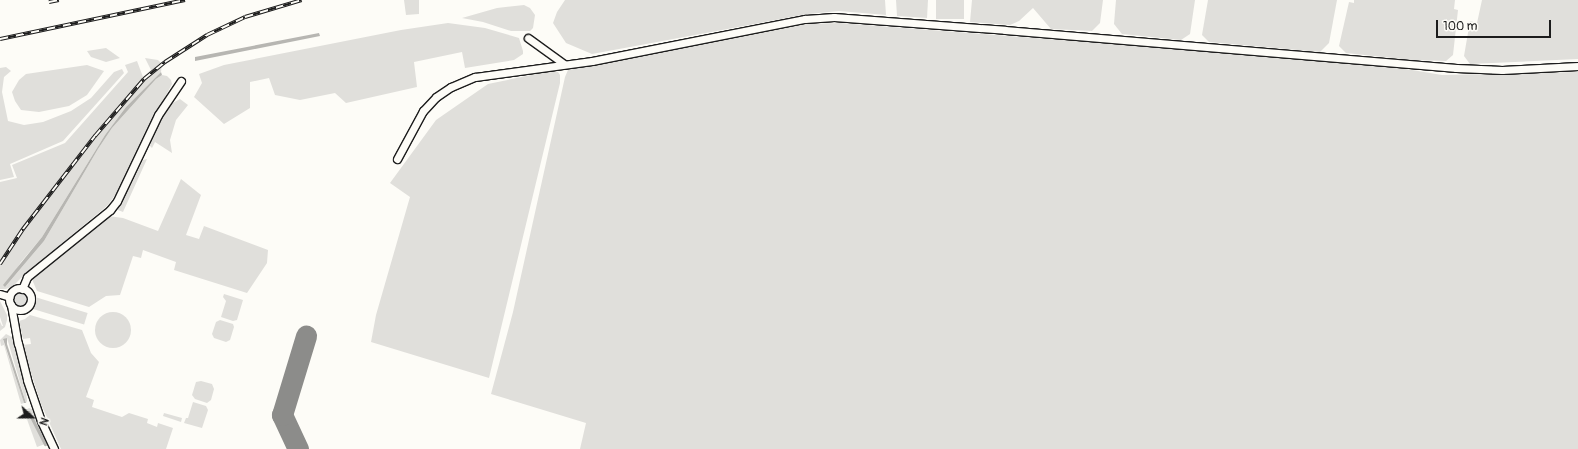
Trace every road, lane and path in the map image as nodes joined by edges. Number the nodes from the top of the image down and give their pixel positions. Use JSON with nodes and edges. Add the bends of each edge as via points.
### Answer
{"nodes":[{"id":1,"x":528,"y":38,"type":"dead end"},
{"id":2,"x":564,"y":64,"type":"junction"},
{"id":3,"x":1578,"y":66,"type":"edge"},
{"id":4,"x":181,"y":81,"type":"dead end"},
{"id":5,"x":397,"y":160,"type":"dead end"},
{"id":6,"x":22,"y":289,"type":"junction"},
{"id":7,"x":0,"y":294,"type":"edge"},
{"id":8,"x":10,"y":297,"type":"junction"},
{"id":9,"x":11,"y":305,"type":"junction"},
{"id":10,"x":54,"y":449,"type":"edge"}],
"edges":[{"from":1,"to":2,"type":"street"},
{"from":2,"to":3,"type":"street","via":[[592,61],[805,19],[834,17],[1456,68],[1502,70]]},
{"from":2,"to":5,"type":"street","via":[[475,77],[450,87],[423,111]]},
{"from":4,"to":6,"type":"street","via":[[158,115],[117,201],[110,210],[27,276]]},
{"from":6,"to":8,"type":"street","via":[[14,291]]},
{"from":6,"to":9,"type":"street","via":[[30,295],[30,305],[20,310]]},
{"from":7,"to":8,"type":"street"},
{"from":8,"to":9,"type":"street"},
{"from":9,"to":10,"type":"street","via":[[27,380]]}]}
